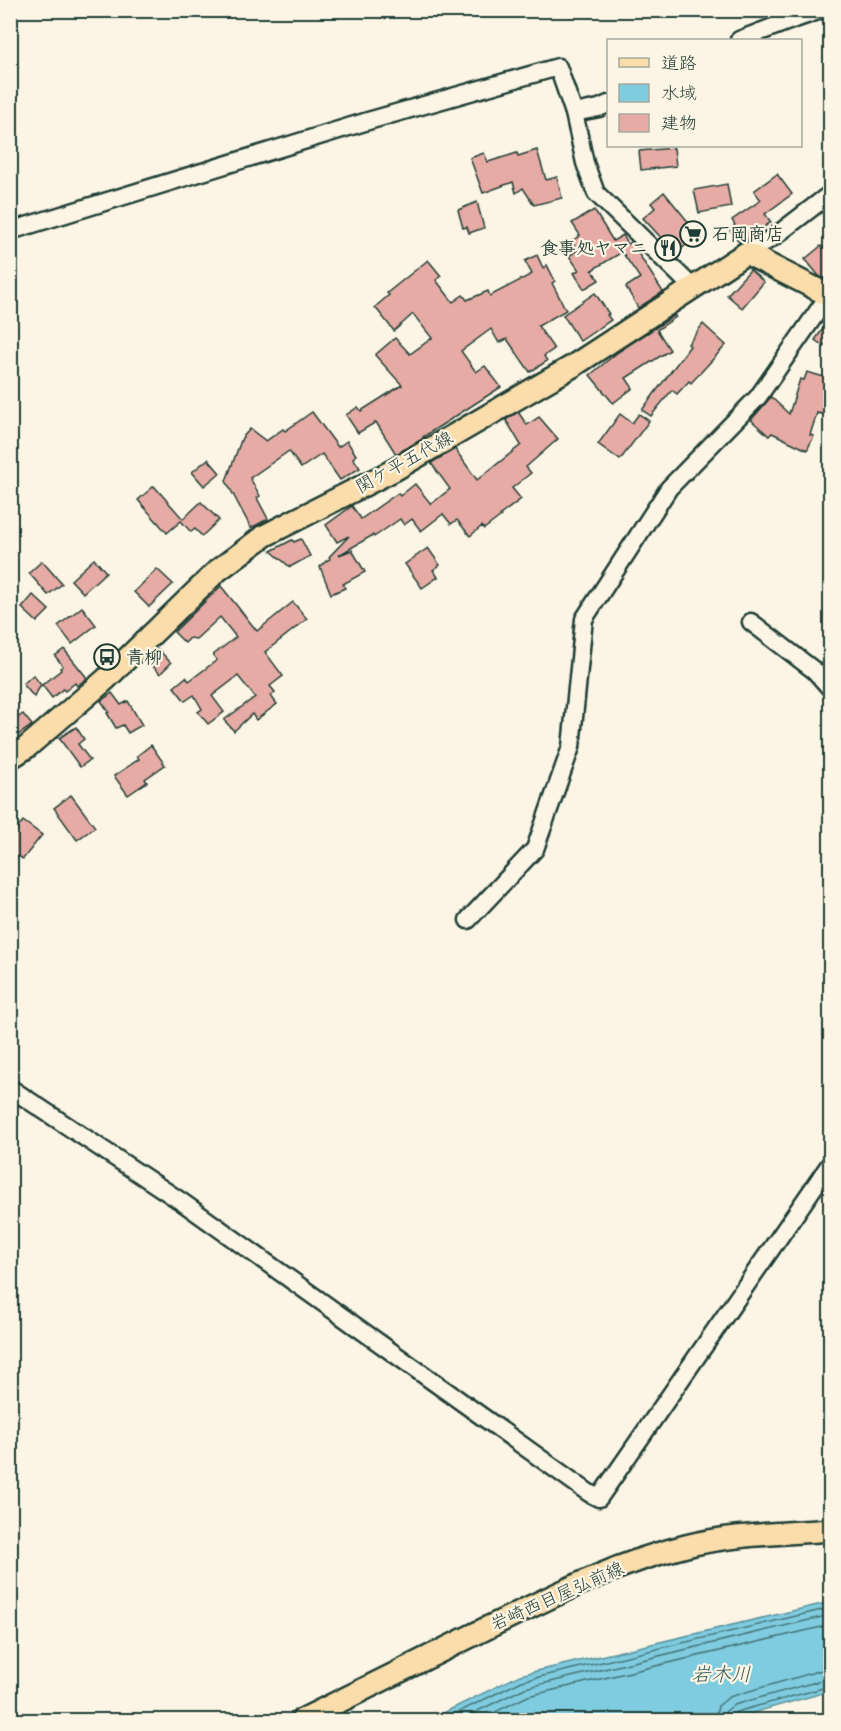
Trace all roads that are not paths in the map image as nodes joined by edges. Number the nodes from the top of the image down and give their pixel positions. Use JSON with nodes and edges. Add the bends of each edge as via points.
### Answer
{"nodes":[{"id":1,"x":821,"y":10,"type":"edge"},
{"id":2,"x":742,"y":39,"type":"edge"},
{"id":3,"x":607,"y":105,"type":"edge"},
{"id":4,"x":574,"y":113,"type":"junction"},
{"id":5,"x":831,"y":194,"type":"edge"},
{"id":6,"x":10,"y":231,"type":"edge"},
{"id":7,"x":746,"y":253,"type":"junction"},
{"id":8,"x":693,"y":288,"type":"junction"},
{"id":9,"x":830,"y":296,"type":"edge"},
{"id":10,"x":751,"y":622,"type":"dead end"},
{"id":11,"x":831,"y":688,"type":"edge"},
{"id":12,"x":10,"y":758,"type":"edge"},
{"id":13,"x":468,"y":920,"type":"dead end"},
{"id":14,"x":10,"y":1088,"type":"edge"},
{"id":15,"x":831,"y":1164,"type":"edge"},
{"id":16,"x":831,"y":1530,"type":"edge"},
{"id":17,"x":302,"y":1720,"type":"edge"}],
"edges":[{"from":1,"to":2,"type":"street"},
{"from":3,"to":4,"type":"street"},
{"from":4,"to":6,"type":"street","via":[[558,67]]},
{"from":4,"to":8,"type":"street","via":[[596,192]]},
{"from":5,"to":7,"type":"street"},
{"from":7,"to":8,"type":"main road","name":"関ケ平五代線"},
{"from":7,"to":9,"type":"main road"},
{"from":8,"to":12,"type":"main road","name":"関ケ平五代線","via":[[573,366],[394,470],[264,537],[217,571],[105,680]]},
{"from":9,"to":13,"type":"street","via":[[758,397],[669,488],[584,620],[571,747],[535,849]]},
{"from":10,"to":11,"type":"street"},
{"from":14,"to":15,"type":"street","via":[[182,1202],[599,1498]]},
{"from":16,"to":17,"type":"main road","name":"岩崎西目屋弘前線","via":[[729,1538],[640,1559],[550,1597]]}]}
